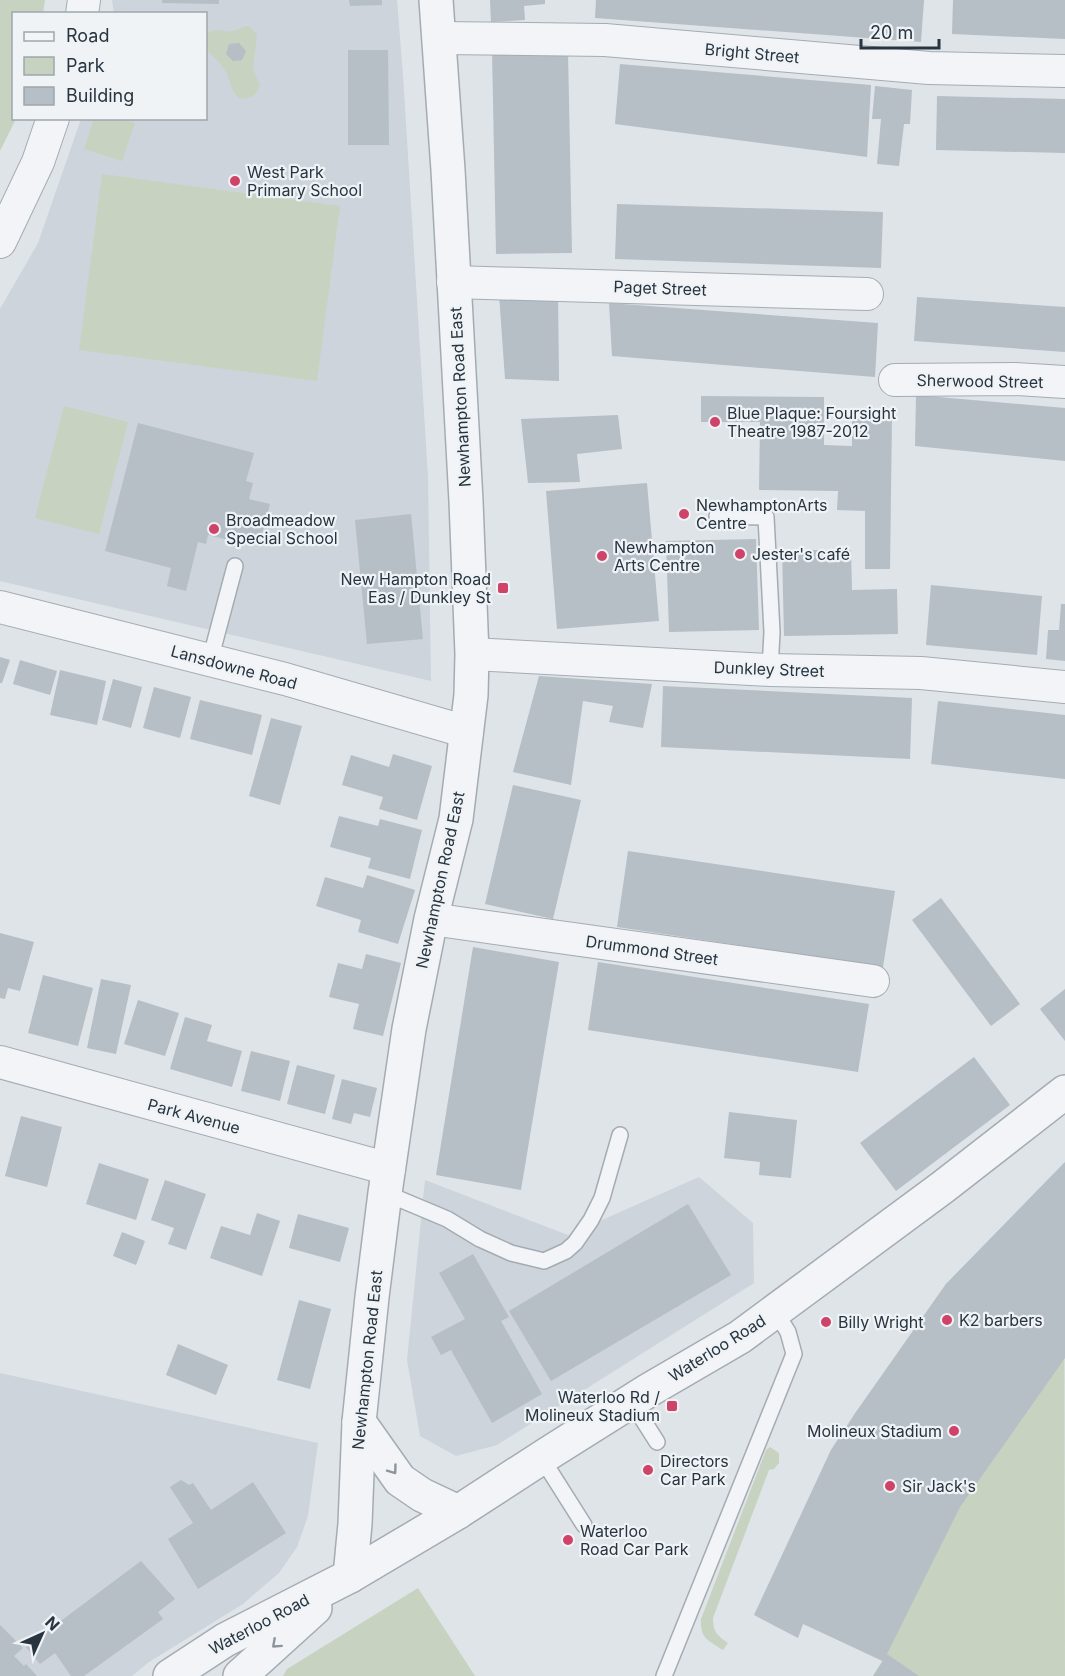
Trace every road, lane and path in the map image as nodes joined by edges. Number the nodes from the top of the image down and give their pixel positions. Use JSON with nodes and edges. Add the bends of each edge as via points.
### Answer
{"nodes":[{"id":1,"x":436,"y":0,"type":"edge"},
{"id":2,"x":439,"y":38,"type":"junction"},
{"id":3,"x":1065,"y":71,"type":"edge"},
{"id":4,"x":52,"y":120,"type":"edge"},
{"id":5,"x":0,"y":242,"type":"edge"},
{"id":6,"x":453,"y":282,"type":"junction"},
{"id":7,"x":867,"y":294,"type":"dead end"},
{"id":8,"x":895,"y":380,"type":"dead end"},
{"id":9,"x":1065,"y":382,"type":"edge"},
{"id":10,"x":717,"y":516,"type":"dead end"},
{"id":11,"x":234,"y":566,"type":"dead end"},
{"id":12,"x":0,"y":607,"type":"edge"},
{"id":13,"x":472,"y":654,"type":"junction"},
{"id":14,"x":210,"y":660,"type":"junction"},
{"id":15,"x":770,"y":670,"type":"junction"},
{"id":16,"x":1065,"y":687,"type":"edge"},
{"id":17,"x":467,"y":732,"type":"junction"},
{"id":18,"x":431,"y":919,"type":"junction"},
{"id":19,"x":873,"y":981,"type":"dead end"},
{"id":20,"x":0,"y":1062,"type":"edge"},
{"id":21,"x":1065,"y":1092,"type":"edge"},
{"id":22,"x":620,"y":1135,"type":"dead end"},
{"id":23,"x":387,"y":1181,"type":"junction"},
{"id":24,"x":775,"y":1311,"type":"junction"},
{"id":25,"x":631,"y":1401,"type":"junction"},
{"id":26,"x":359,"y":1422,"type":"junction"},
{"id":27,"x":657,"y":1442,"type":"dead end"},
{"id":28,"x":541,"y":1457,"type":"junction"},
{"id":29,"x":458,"y":1512,"type":"junction"},
{"id":30,"x":584,"y":1525,"type":"dead end"},
{"id":31,"x":350,"y":1576,"type":"junction"},
{"id":32,"x":170,"y":1676,"type":"edge"},
{"id":33,"x":240,"y":1676,"type":"edge"},
{"id":34,"x":664,"y":1676,"type":"edge"}],
"edges":[{"from":1,"to":2,"type":"street","name":"Newhampton Road East"},
{"from":2,"to":3,"type":"street","name":"Bright Street","via":[[605,40],[929,68]]},
{"from":2,"to":6,"type":"street","name":"Newhampton Road East"},
{"from":4,"to":5,"type":"street","via":[[38,162]]},
{"from":6,"to":7,"type":"street","name":"Paget Street"},
{"from":6,"to":13,"type":"street","name":"Newhampton Road East"},
{"from":8,"to":9,"type":"street","name":"Sherwood Street"},
{"from":10,"to":15,"type":"lane","via":[[766,517]]},
{"from":11,"to":14,"type":"lane"},
{"from":12,"to":14,"type":"street","name":"Lansdowne Road"},
{"from":13,"to":15,"type":"street","name":"Dunkley Street"},
{"from":13,"to":17,"type":"street","name":"Newhampton Road East"},
{"from":14,"to":17,"type":"street","name":"Lansdowne Road"},
{"from":15,"to":16,"type":"street","name":"Dunkley Street","via":[[921,673]]},
{"from":17,"to":18,"type":"street","name":"Newhampton Road East","via":[[456,819]]},
{"from":18,"to":19,"type":"street","name":"Drummond Street"},
{"from":18,"to":23,"type":"street","name":"Newhampton Road East","via":[[409,1029]]},
{"from":20,"to":23,"type":"street","name":"Park Avenue"},
{"from":21,"to":24,"type":"street","name":"Waterloo Road"},
{"from":22,"to":23,"type":"lane","via":[[602,1198],[591,1220],[566,1251],[544,1261],[511,1253],[480,1239]]},
{"from":23,"to":26,"type":"street","name":"Newhampton Road East"},
{"from":24,"to":25,"type":"street","name":"Waterloo Road","via":[[730,1343]]},
{"from":24,"to":34,"type":"lane","via":[[788,1332],[794,1354]]},
{"from":25,"to":27,"type":"lane"},
{"from":25,"to":28,"type":"street","name":"Waterloo Road"},
{"from":26,"to":29,"type":"street","one_way":true,"via":[[400,1480]]},
{"from":26,"to":31,"type":"street","name":"Newhampton Road East"},
{"from":28,"to":29,"type":"street","name":"Waterloo Road"},
{"from":28,"to":30,"type":"lane"},
{"from":29,"to":31,"type":"street","name":"Waterloo Road"},
{"from":31,"to":32,"type":"street","name":"Waterloo Road","via":[[225,1640]]},
{"from":31,"to":33,"type":"street","name":"Waterloo Road","one_way":true}]}
